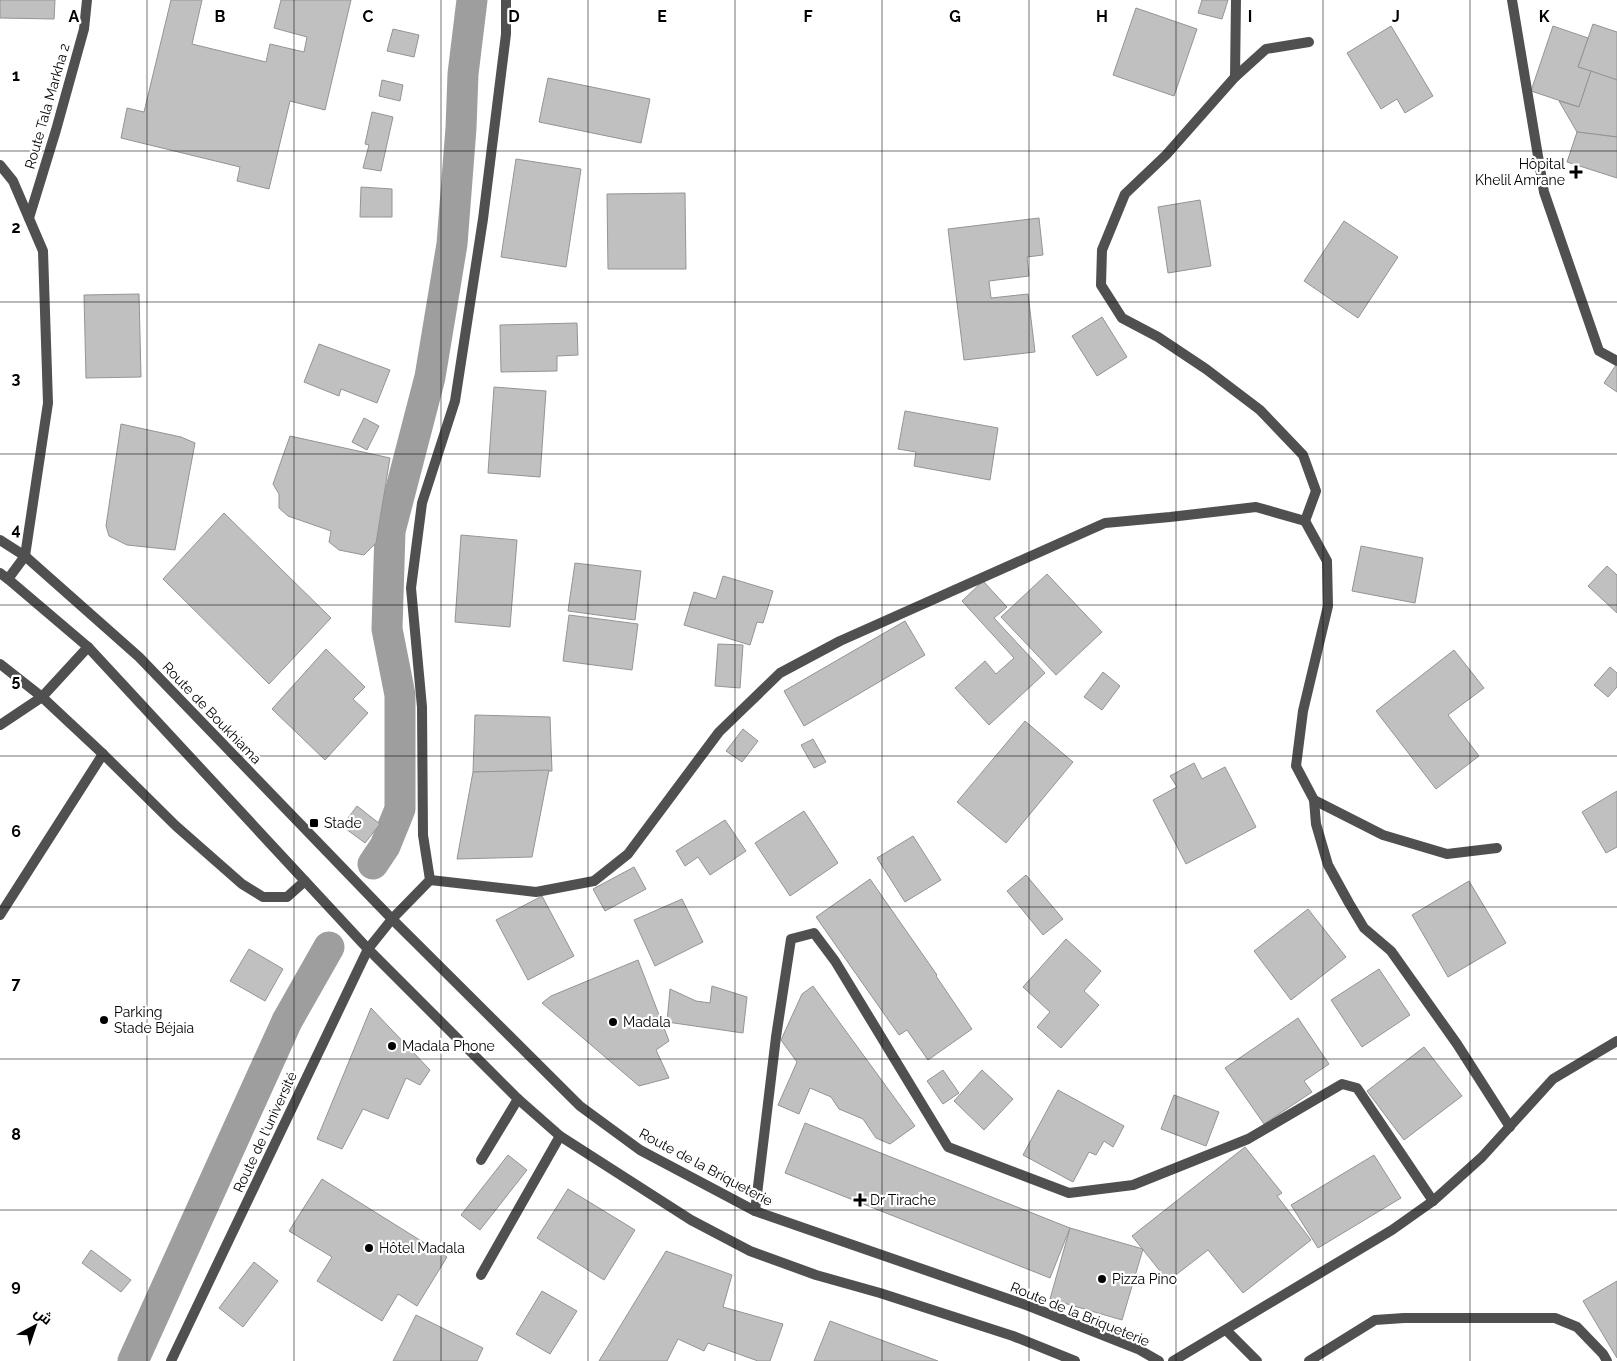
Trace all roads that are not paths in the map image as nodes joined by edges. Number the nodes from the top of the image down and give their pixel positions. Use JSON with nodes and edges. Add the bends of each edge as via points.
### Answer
{"nodes":[{"id":1,"x":87,"y":0,"type":"edge"},
{"id":2,"x":506,"y":0,"type":"edge"},
{"id":3,"x":1236,"y":0,"type":"edge"},
{"id":4,"x":1512,"y":0,"type":"edge"},
{"id":5,"x":1309,"y":42,"type":"dead end"},
{"id":6,"x":1235,"y":77,"type":"junction"},
{"id":7,"x":0,"y":165,"type":"edge"},
{"id":8,"x":29,"y":218,"type":"junction"},
{"id":9,"x":1617,"y":362,"type":"edge"},
{"id":10,"x":1305,"y":521,"type":"junction"},
{"id":11,"x":0,"y":540,"type":"edge"},
{"id":12,"x":25,"y":556,"type":"junction"},
{"id":13,"x":4,"y":576,"type":"edge"},
{"id":14,"x":88,"y":647,"type":"junction"},
{"id":15,"x":0,"y":664,"type":"edge"},
{"id":16,"x":42,"y":697,"type":"junction"},
{"id":17,"x":0,"y":725,"type":"edge"},
{"id":18,"x":103,"y":754,"type":"junction"},
{"id":19,"x":1314,"y":800,"type":"junction"},
{"id":20,"x":1497,"y":848,"type":"dead end"},
{"id":21,"x":305,"y":880,"type":"junction"},
{"id":22,"x":430,"y":880,"type":"junction"},
{"id":23,"x":0,"y":915,"type":"edge"},
{"id":24,"x":392,"y":919,"type":"junction"},
{"id":25,"x":368,"y":948,"type":"junction"},
{"id":26,"x":1617,"y":1041,"type":"edge"},
{"id":27,"x":518,"y":1099,"type":"junction"},
{"id":28,"x":1510,"y":1127,"type":"junction"},
{"id":29,"x":560,"y":1136,"type":"junction"},
{"id":30,"x":481,"y":1160,"type":"dead end"},
{"id":31,"x":1433,"y":1201,"type":"junction"},
{"id":32,"x":755,"y":1211,"type":"junction"},
{"id":33,"x":481,"y":1276,"type":"dead end"},
{"id":34,"x":1226,"y":1330,"type":"junction"},
{"id":35,"x":1052,"y":1357,"type":"edge"},
{"id":36,"x":171,"y":1361,"type":"edge"},
{"id":37,"x":1076,"y":1361,"type":"edge"},
{"id":38,"x":1159,"y":1361,"type":"edge"},
{"id":39,"x":1173,"y":1361,"type":"edge"},
{"id":40,"x":1257,"y":1361,"type":"edge"},
{"id":41,"x":1309,"y":1361,"type":"edge"},
{"id":42,"x":1607,"y":1361,"type":"edge"}],
"edges":[{"from":1,"to":8,"type":"street","name":"Route Tala Markha 2","via":[[84,29]]},
{"from":2,"to":22,"type":"street","via":[[506,34],[485,209],[455,401],[422,503],[411,588],[422,706],[422,835]]},
{"from":3,"to":6,"type":"street"},
{"from":4,"to":9,"type":"street","via":[[1544,192],[1599,351]]},
{"from":5,"to":6,"type":"street","via":[[1266,49]]},
{"from":6,"to":10,"type":"street","via":[[1166,155],[1125,194],[1102,250],[1100,285],[1122,318],[1206,369],[1260,410],[1303,455],[1316,491]]},
{"from":7,"to":8,"type":"street","via":[[13,182]]},
{"from":8,"to":12,"type":"street","via":[[43,251],[48,403]]},
{"from":10,"to":19,"type":"street","via":[[1327,561],[1328,606],[1303,711],[1296,766]]},
{"from":10,"to":22,"type":"street","via":[[1256,507],[1104,523],[840,641],[780,673],[719,732],[628,854],[594,881],[536,892]]},
{"from":11,"to":12,"type":"street","name":"Route de Boukhiama"},
{"from":12,"to":13,"type":"street"},
{"from":12,"to":24,"type":"street","name":"Route de Boukhiama","via":[[139,657]]},
{"from":13,"to":14,"type":"street"},
{"from":14,"to":16,"type":"street"},
{"from":14,"to":21,"type":"street"},
{"from":15,"to":16,"type":"street"},
{"from":16,"to":17,"type":"street"},
{"from":16,"to":18,"type":"street"},
{"from":18,"to":21,"type":"street","via":[[176,826],[242,884],[263,897],[287,897]]},
{"from":18,"to":23,"type":"street"},
{"from":19,"to":20,"type":"street","via":[[1384,835],[1447,854]]},
{"from":19,"to":28,"type":"street","via":[[1316,824],[1328,865],[1354,912],[1364,928],[1391,951],[1458,1044]]},
{"from":21,"to":25,"type":"street"},
{"from":22,"to":24,"type":"street","name":"Route de l'université"},
{"from":24,"to":25,"type":"street","name":"Route de l'université"},
{"from":24,"to":32,"type":"street","name":"Route de la Briqueterie","via":[[580,1106],[640,1150]]},
{"from":25,"to":27,"type":"street"},
{"from":25,"to":36,"type":"street","name":"Route de l'université"},
{"from":26,"to":28,"type":"street","via":[[1552,1079]]},
{"from":27,"to":29,"type":"street"},
{"from":27,"to":30,"type":"street"},
{"from":28,"to":31,"type":"street"},
{"from":29,"to":33,"type":"street"},
{"from":29,"to":35,"type":"street","via":[[691,1220],[750,1250],[816,1275],[1013,1336]]},
{"from":31,"to":32,"type":"street","via":[[1357,1088],[1342,1084],[1248,1139],[1133,1185],[1069,1193],[948,1147],[836,961],[814,933],[791,939]]},
{"from":31,"to":34,"type":"street","via":[[1392,1230]]},
{"from":32,"to":38,"type":"street","name":"Route de la Briqueterie","via":[[1029,1306],[1138,1349]]},
{"from":34,"to":39,"type":"street"},
{"from":34,"to":40,"type":"street"},
{"from":35,"to":37,"type":"street"},
{"from":41,"to":42,"type":"street","via":[[1375,1320],[1404,1318],[1555,1318],[1577,1327]]}]}
